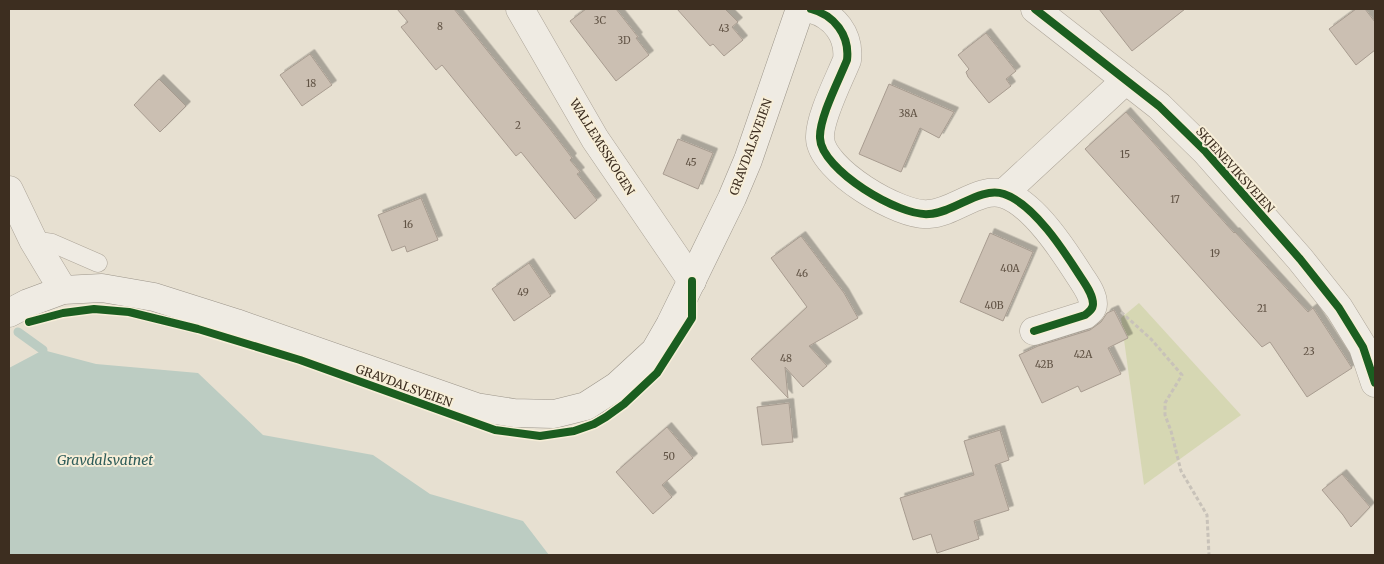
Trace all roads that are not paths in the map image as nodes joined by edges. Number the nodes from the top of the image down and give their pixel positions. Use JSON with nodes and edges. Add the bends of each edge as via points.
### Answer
{"nodes":[{"id":1,"x":520,"y":9,"type":"edge"},
{"id":2,"x":800,"y":9,"type":"edge"},
{"id":3,"x":810,"y":9,"type":"edge"},
{"id":4,"x":1035,"y":9,"type":"edge"},
{"id":5,"x":1126,"y":80,"type":"junction"},
{"id":6,"x":9,"y":190,"type":"edge"},
{"id":7,"x":1003,"y":194,"type":"junction"},
{"id":8,"x":34,"y":240,"type":"junction"},
{"id":9,"x":98,"y":263,"type":"dead end"},
{"id":10,"x":692,"y":281,"type":"junction"},
{"id":11,"x":63,"y":290,"type":"junction"},
{"id":12,"x":9,"y":313,"type":"edge"},
{"id":13,"x":1034,"y":331,"type":"dead end"},
{"id":14,"x":1375,"y":383,"type":"edge"}],
"edges":[{"from":1,"to":10,"type":"street","name":"WALLEMSSKOGEN","via":[[596,140]]},
{"from":2,"to":10,"type":"street","name":"GRAVDALSVEIEN","via":[[748,160]]},
{"from":3,"to":7,"type":"street","via":[[832,20],[846,42],[847,60],[820,136],[821,145],[834,166],[885,201],[916,214],[942,213],[977,196]]},
{"from":4,"to":5,"type":"street","name":"SKJENEVIKSVEIEN"},
{"from":5,"to":7,"type":"street"},
{"from":5,"to":14,"type":"street","name":"SKJENEVIKSVEIEN","via":[[1159,106],[1206,152],[1300,259],[1339,308],[1363,347]]},
{"from":6,"to":8,"type":"street"},
{"from":7,"to":13,"type":"street","via":[[1026,208],[1054,237],[1089,292],[1093,304],[1085,315]]},
{"from":8,"to":9,"type":"lane","via":[[52,243]]},
{"from":8,"to":11,"type":"street"},
{"from":10,"to":11,"type":"street","name":"GRAVDALSVEIEN","via":[[654,351],[617,386],[586,406],[554,414],[514,413],[476,407],[236,323],[154,298],[102,288]]},
{"from":11,"to":12,"type":"street","name":"GRAVDALSVEIEN"}]}
